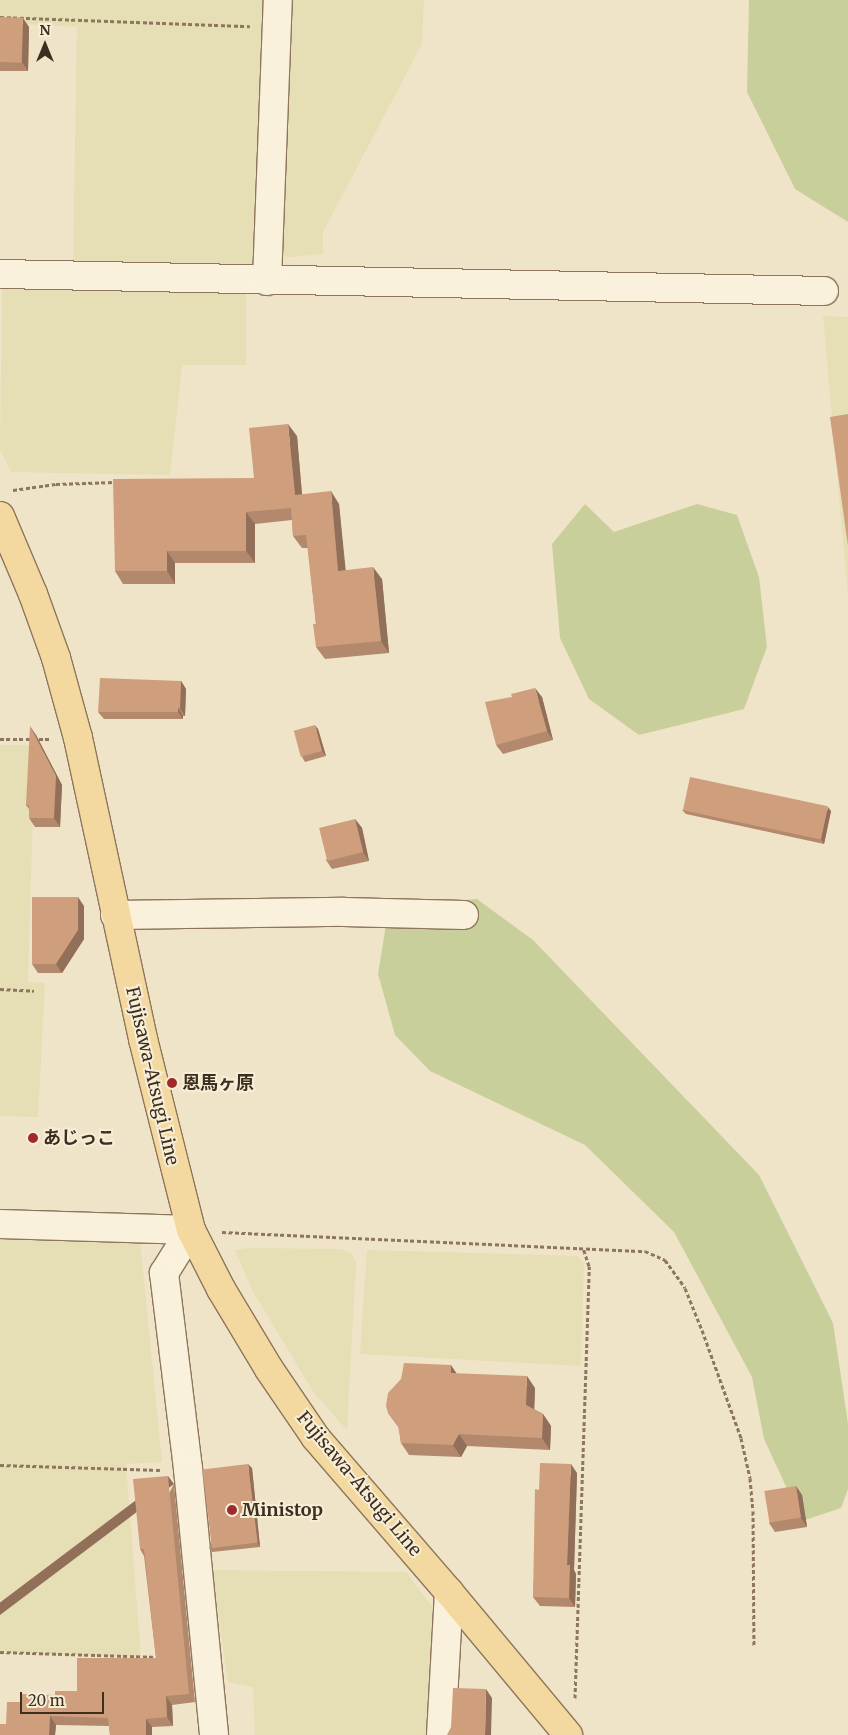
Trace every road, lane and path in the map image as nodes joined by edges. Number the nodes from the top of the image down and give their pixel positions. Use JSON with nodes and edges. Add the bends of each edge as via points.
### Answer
{"nodes":[{"id":1,"x":278,"y":0,"type":"edge"},
{"id":2,"x":0,"y":17,"type":"edge"},
{"id":3,"x":278,"y":27,"type":"junction"},
{"id":4,"x":0,"y":274,"type":"edge"},
{"id":5,"x":268,"y":280,"type":"junction"},
{"id":6,"x":824,"y":291,"type":"dead end"},
{"id":7,"x":122,"y":482,"type":"edge"},
{"id":8,"x":8,"y":491,"type":"dead end"},
{"id":9,"x":0,"y":516,"type":"edge"},
{"id":10,"x":78,"y":738,"type":"junction"},
{"id":11,"x":0,"y":739,"type":"edge"},
{"id":12,"x":115,"y":915,"type":"junction"},
{"id":13,"x":464,"y":915,"type":"dead end"},
{"id":14,"x":0,"y":989,"type":"edge"},
{"id":15,"x":34,"y":991,"type":"dead end"},
{"id":16,"x":0,"y":1224,"type":"edge"},
{"id":17,"x":192,"y":1230,"type":"junction"},
{"id":18,"x":583,"y":1248,"type":"junction"},
{"id":19,"x":0,"y":1465,"type":"edge"},
{"id":20,"x":188,"y":1469,"type":"junction"},
{"id":21,"x":449,"y":1592,"type":"junction"},
{"id":22,"x":754,"y":1646,"type":"dead end"},
{"id":23,"x":0,"y":1652,"type":"edge"},
{"id":24,"x":206,"y":1658,"type":"junction"},
{"id":25,"x":563,"y":1729,"type":"edge"},
{"id":26,"x":214,"y":1735,"type":"edge"},
{"id":27,"x":441,"y":1735,"type":"edge"}],
"edges":[{"from":1,"to":3,"type":"street"},
{"from":2,"to":3,"type":"path"},
{"from":3,"to":5,"type":"street"},
{"from":4,"to":5,"type":"street"},
{"from":5,"to":6,"type":"street"},
{"from":7,"to":8,"type":"path","via":[[56,484]]},
{"from":9,"to":10,"type":"main road","name":"Fujisawa-Atsugi Line","via":[[56,658]]},
{"from":10,"to":11,"type":"path"},
{"from":10,"to":12,"type":"main road","name":"Fujisawa-Atsugi Line"},
{"from":12,"to":13,"type":"street","via":[[344,912]]},
{"from":12,"to":17,"type":"main road","name":"Fujisawa-Atsugi Line","via":[[173,1163]]},
{"from":14,"to":15,"type":"path"},
{"from":16,"to":17,"type":"street"},
{"from":17,"to":18,"type":"path"},
{"from":17,"to":20,"type":"street","via":[[164,1273]]},
{"from":17,"to":21,"type":"main road","name":"Fujisawa-Atsugi Line","via":[[221,1289],[259,1353],[316,1438]]},
{"from":18,"to":22,"type":"path","via":[[645,1251],[665,1260],[685,1288],[741,1438],[750,1478]]},
{"from":18,"to":25,"type":"path","via":[[589,1266],[575,1698]]},
{"from":19,"to":20,"type":"path","via":[[152,1471]]},
{"from":20,"to":24,"type":"street"},
{"from":21,"to":25,"type":"main road","name":"Fujisawa-Atsugi Line"},
{"from":21,"to":27,"type":"street"},
{"from":23,"to":24,"type":"path"},
{"from":24,"to":26,"type":"street"}]}
